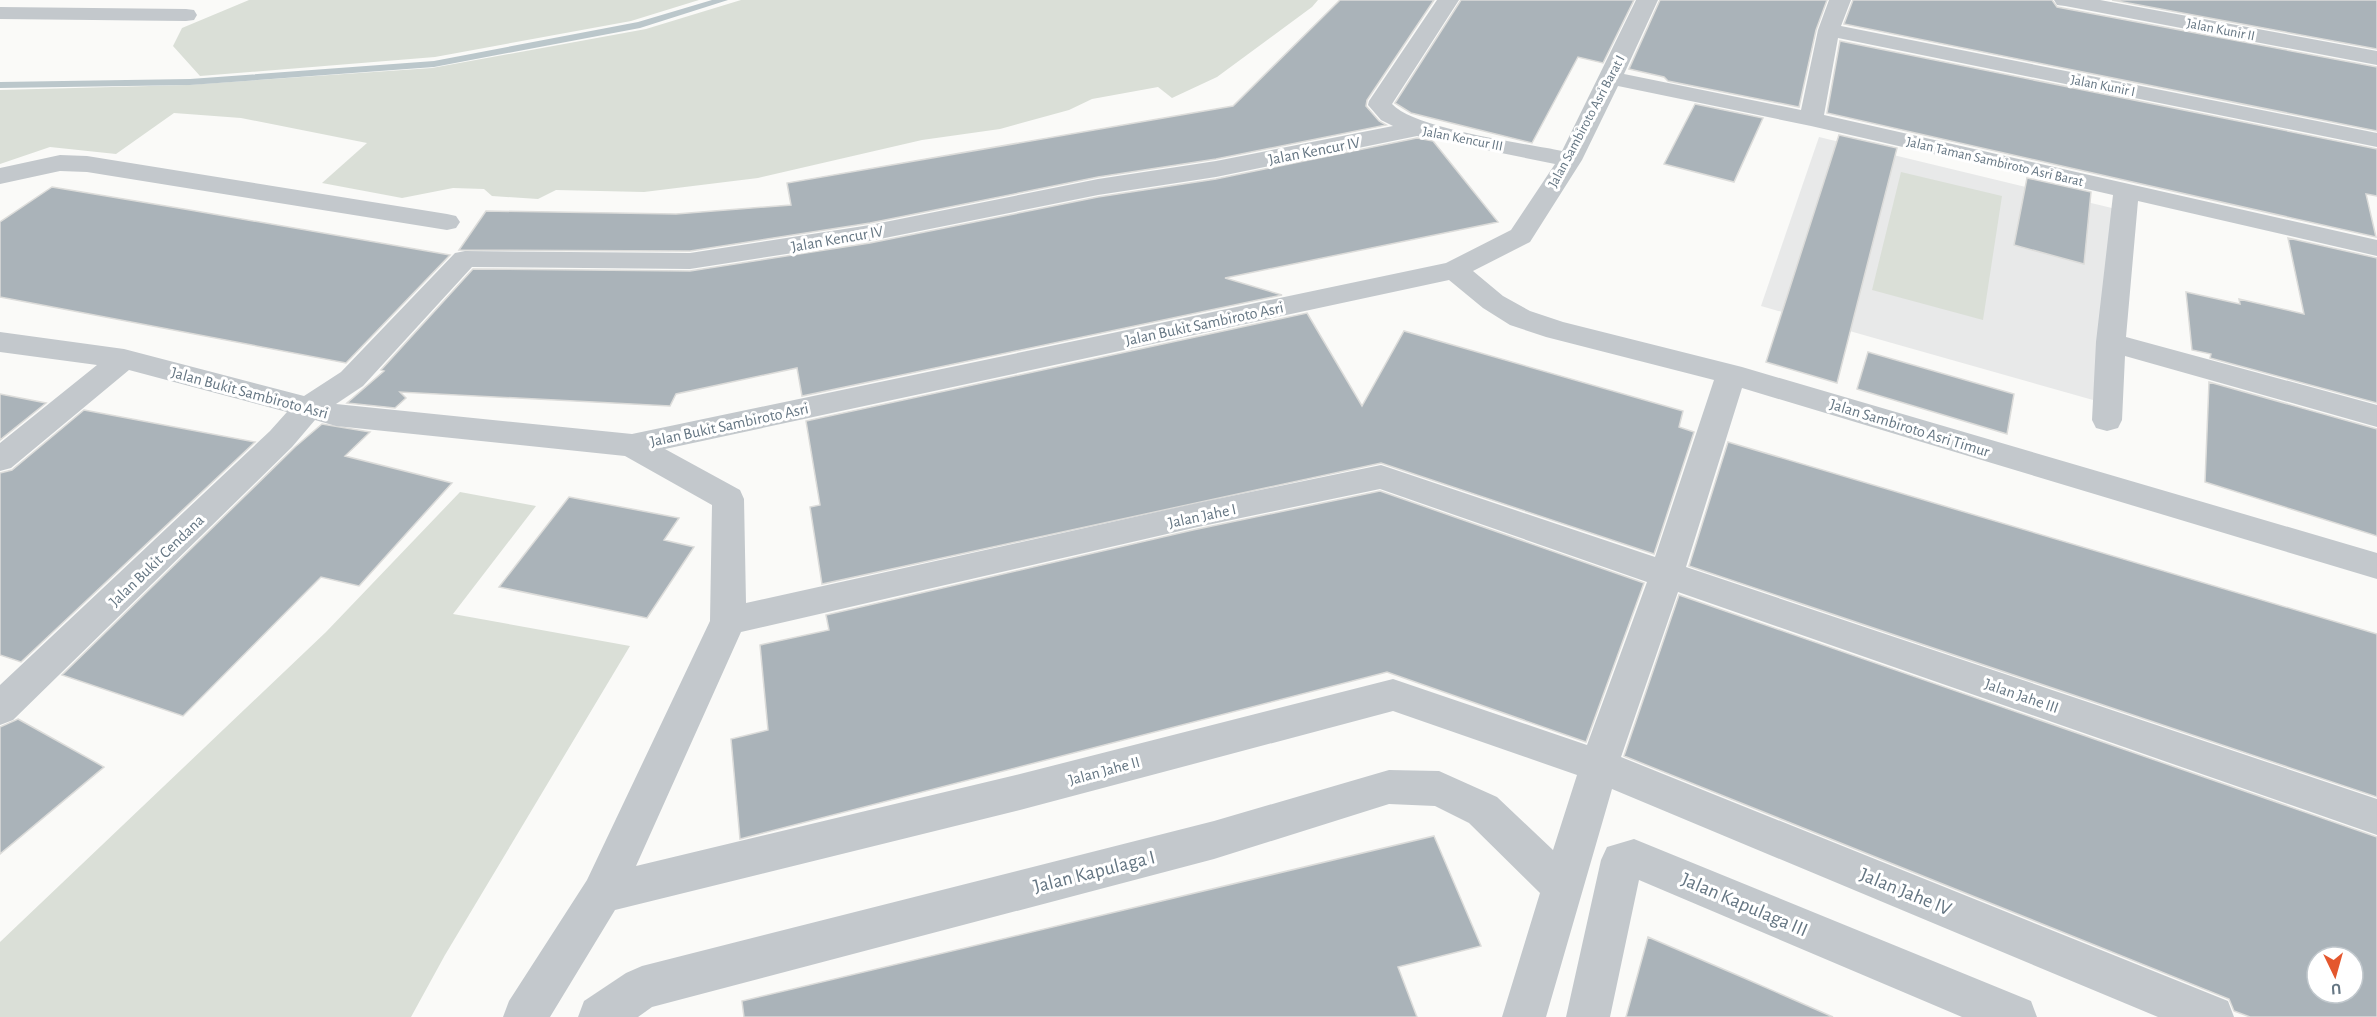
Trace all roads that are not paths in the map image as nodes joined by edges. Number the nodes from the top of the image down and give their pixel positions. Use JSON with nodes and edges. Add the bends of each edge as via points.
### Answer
{"nodes":[{"id":1,"x":1448,"y":0,"type":"edge"},
{"id":2,"x":1647,"y":0,"type":"edge"},
{"id":3,"x":1840,"y":0,"type":"edge"},
{"id":4,"x":2065,"y":0,"type":"edge"},
{"id":5,"x":0,"y":13,"type":"edge"},
{"id":6,"x":186,"y":15,"type":"dead end"},
{"id":7,"x":1829,"y":30,"type":"junction"},
{"id":8,"x":2377,"y":58,"type":"edge"},
{"id":9,"x":1611,"y":78,"type":"junction"},
{"id":10,"x":1811,"y":119,"type":"junction"},
{"id":11,"x":1417,"y":129,"type":"junction"},
{"id":12,"x":2377,"y":140,"type":"edge"},
{"id":13,"x":1570,"y":160,"type":"junction"},
{"id":14,"x":0,"y":176,"type":"edge"},
{"id":15,"x":2126,"y":191,"type":"junction"},
{"id":16,"x":447,"y":222,"type":"dead end"},
{"id":17,"x":2377,"y":248,"type":"edge"},
{"id":18,"x":1454,"y":270,"type":"junction"},
{"id":19,"x":0,"y":342,"type":"edge"},
{"id":20,"x":2111,"y":342,"type":"junction"},
{"id":21,"x":124,"y":358,"type":"junction"},
{"id":22,"x":1731,"y":374,"type":"junction"},
{"id":23,"x":308,"y":408,"type":"junction"},
{"id":24,"x":2377,"y":416,"type":"edge"},
{"id":25,"x":2107,"y":420,"type":"dead end"},
{"id":26,"x":632,"y":445,"type":"junction"},
{"id":27,"x":0,"y":460,"type":"edge"},
{"id":28,"x":2377,"y":566,"type":"edge"},
{"id":29,"x":1667,"y":574,"type":"junction"},
{"id":30,"x":728,"y":621,"type":"junction"},
{"id":31,"x":0,"y":709,"type":"edge"},
{"id":32,"x":1599,"y":766,"type":"junction"},
{"id":33,"x":2377,"y":817,"type":"edge"},
{"id":34,"x":1564,"y":888,"type":"junction"},
{"id":35,"x":602,"y":894,"type":"junction"},
{"id":36,"x":525,"y":1017,"type":"edge"},
{"id":37,"x":600,"y":1017,"type":"edge"},
{"id":38,"x":1524,"y":1017,"type":"edge"},
{"id":39,"x":1588,"y":1017,"type":"edge"},
{"id":40,"x":2015,"y":1017,"type":"edge"},
{"id":41,"x":2212,"y":1017,"type":"edge"}],
"edges":[{"from":1,"to":11,"type":"street","name":"Jalan Kencur III","via":[[1380,105],[1389,115]]},
{"from":2,"to":9,"type":"street","name":"Jalan Sambiroto Asri Barat I"},
{"from":3,"to":7,"type":"street"},
{"from":4,"to":8,"type":"street","name":"Jalan Kunir II"},
{"from":5,"to":6,"type":"street"},
{"from":7,"to":10,"type":"street"},
{"from":7,"to":12,"type":"street","name":"Jalan Kunir I"},
{"from":9,"to":10,"type":"street","name":"Jalan Taman Sambiroto Asri Barat"},
{"from":9,"to":13,"type":"street","name":"Jalan Sambiroto Asri Barat I"},
{"from":10,"to":15,"type":"street","name":"Jalan Taman Sambiroto Asri Barat"},
{"from":11,"to":13,"type":"street","name":"Jalan Kencur III"},
{"from":11,"to":23,"type":"street","name":"Jalan Kencur IV","via":[[870,233],[700,260],[465,259],[352,379]]},
{"from":13,"to":18,"type":"street","name":"Jalan Sambiroto Asri Barat I","via":[[1521,237]]},
{"from":14,"to":16,"type":"street","via":[[60,163],[87,164]]},
{"from":15,"to":17,"type":"street","name":"Jalan Taman Sambiroto Asri Barat"},
{"from":15,"to":20,"type":"street"},
{"from":18,"to":22,"type":"street","name":"Jalan Sambiroto Asri Timur","via":[[1492,302],[1520,318]]},
{"from":18,"to":26,"type":"street","name":"Jalan Bukit Sambiroto Asri"},
{"from":19,"to":21,"type":"street","name":"Jalan Bukit Sambiroto Asri"},
{"from":20,"to":24,"type":"street"},
{"from":20,"to":25,"type":"street"},
{"from":21,"to":23,"type":"street","name":"Jalan Bukit Sambiroto Asri"},
{"from":21,"to":27,"type":"street"},
{"from":22,"to":28,"type":"street","name":"Jalan Sambiroto Asri Timur"},
{"from":22,"to":29,"type":"street"},
{"from":23,"to":26,"type":"street","name":"Jalan Bukit Sambiroto Asri","via":[[336,415]]},
{"from":23,"to":31,"type":"street","name":"Jalan Bukit Cendana","via":[[280,440]]},
{"from":26,"to":30,"type":"street","via":[[728,499]]},
{"from":29,"to":30,"type":"street","name":"Jalan Jahe I","via":[[1381,477]]},
{"from":29,"to":32,"type":"street"},
{"from":29,"to":33,"type":"street","name":"Jalan Jahe III"},
{"from":30,"to":35,"type":"street"},
{"from":32,"to":34,"type":"street"},
{"from":32,"to":35,"type":"street","name":"Jalan Jahe II","via":[[1393,695],[1020,792]]},
{"from":32,"to":41,"type":"street","name":"Jalan Jahe IV"},
{"from":34,"to":37,"type":"street","name":"Jalan Kapulaga I","via":[[1483,810],[1439,789],[1389,787],[1215,840],[642,988]]},
{"from":34,"to":38,"type":"street"},
{"from":35,"to":36,"type":"street"},
{"from":39,"to":40,"type":"street","name":"Jalan Kapulaga III","via":[[1622,860],[1634,858]]}]}
